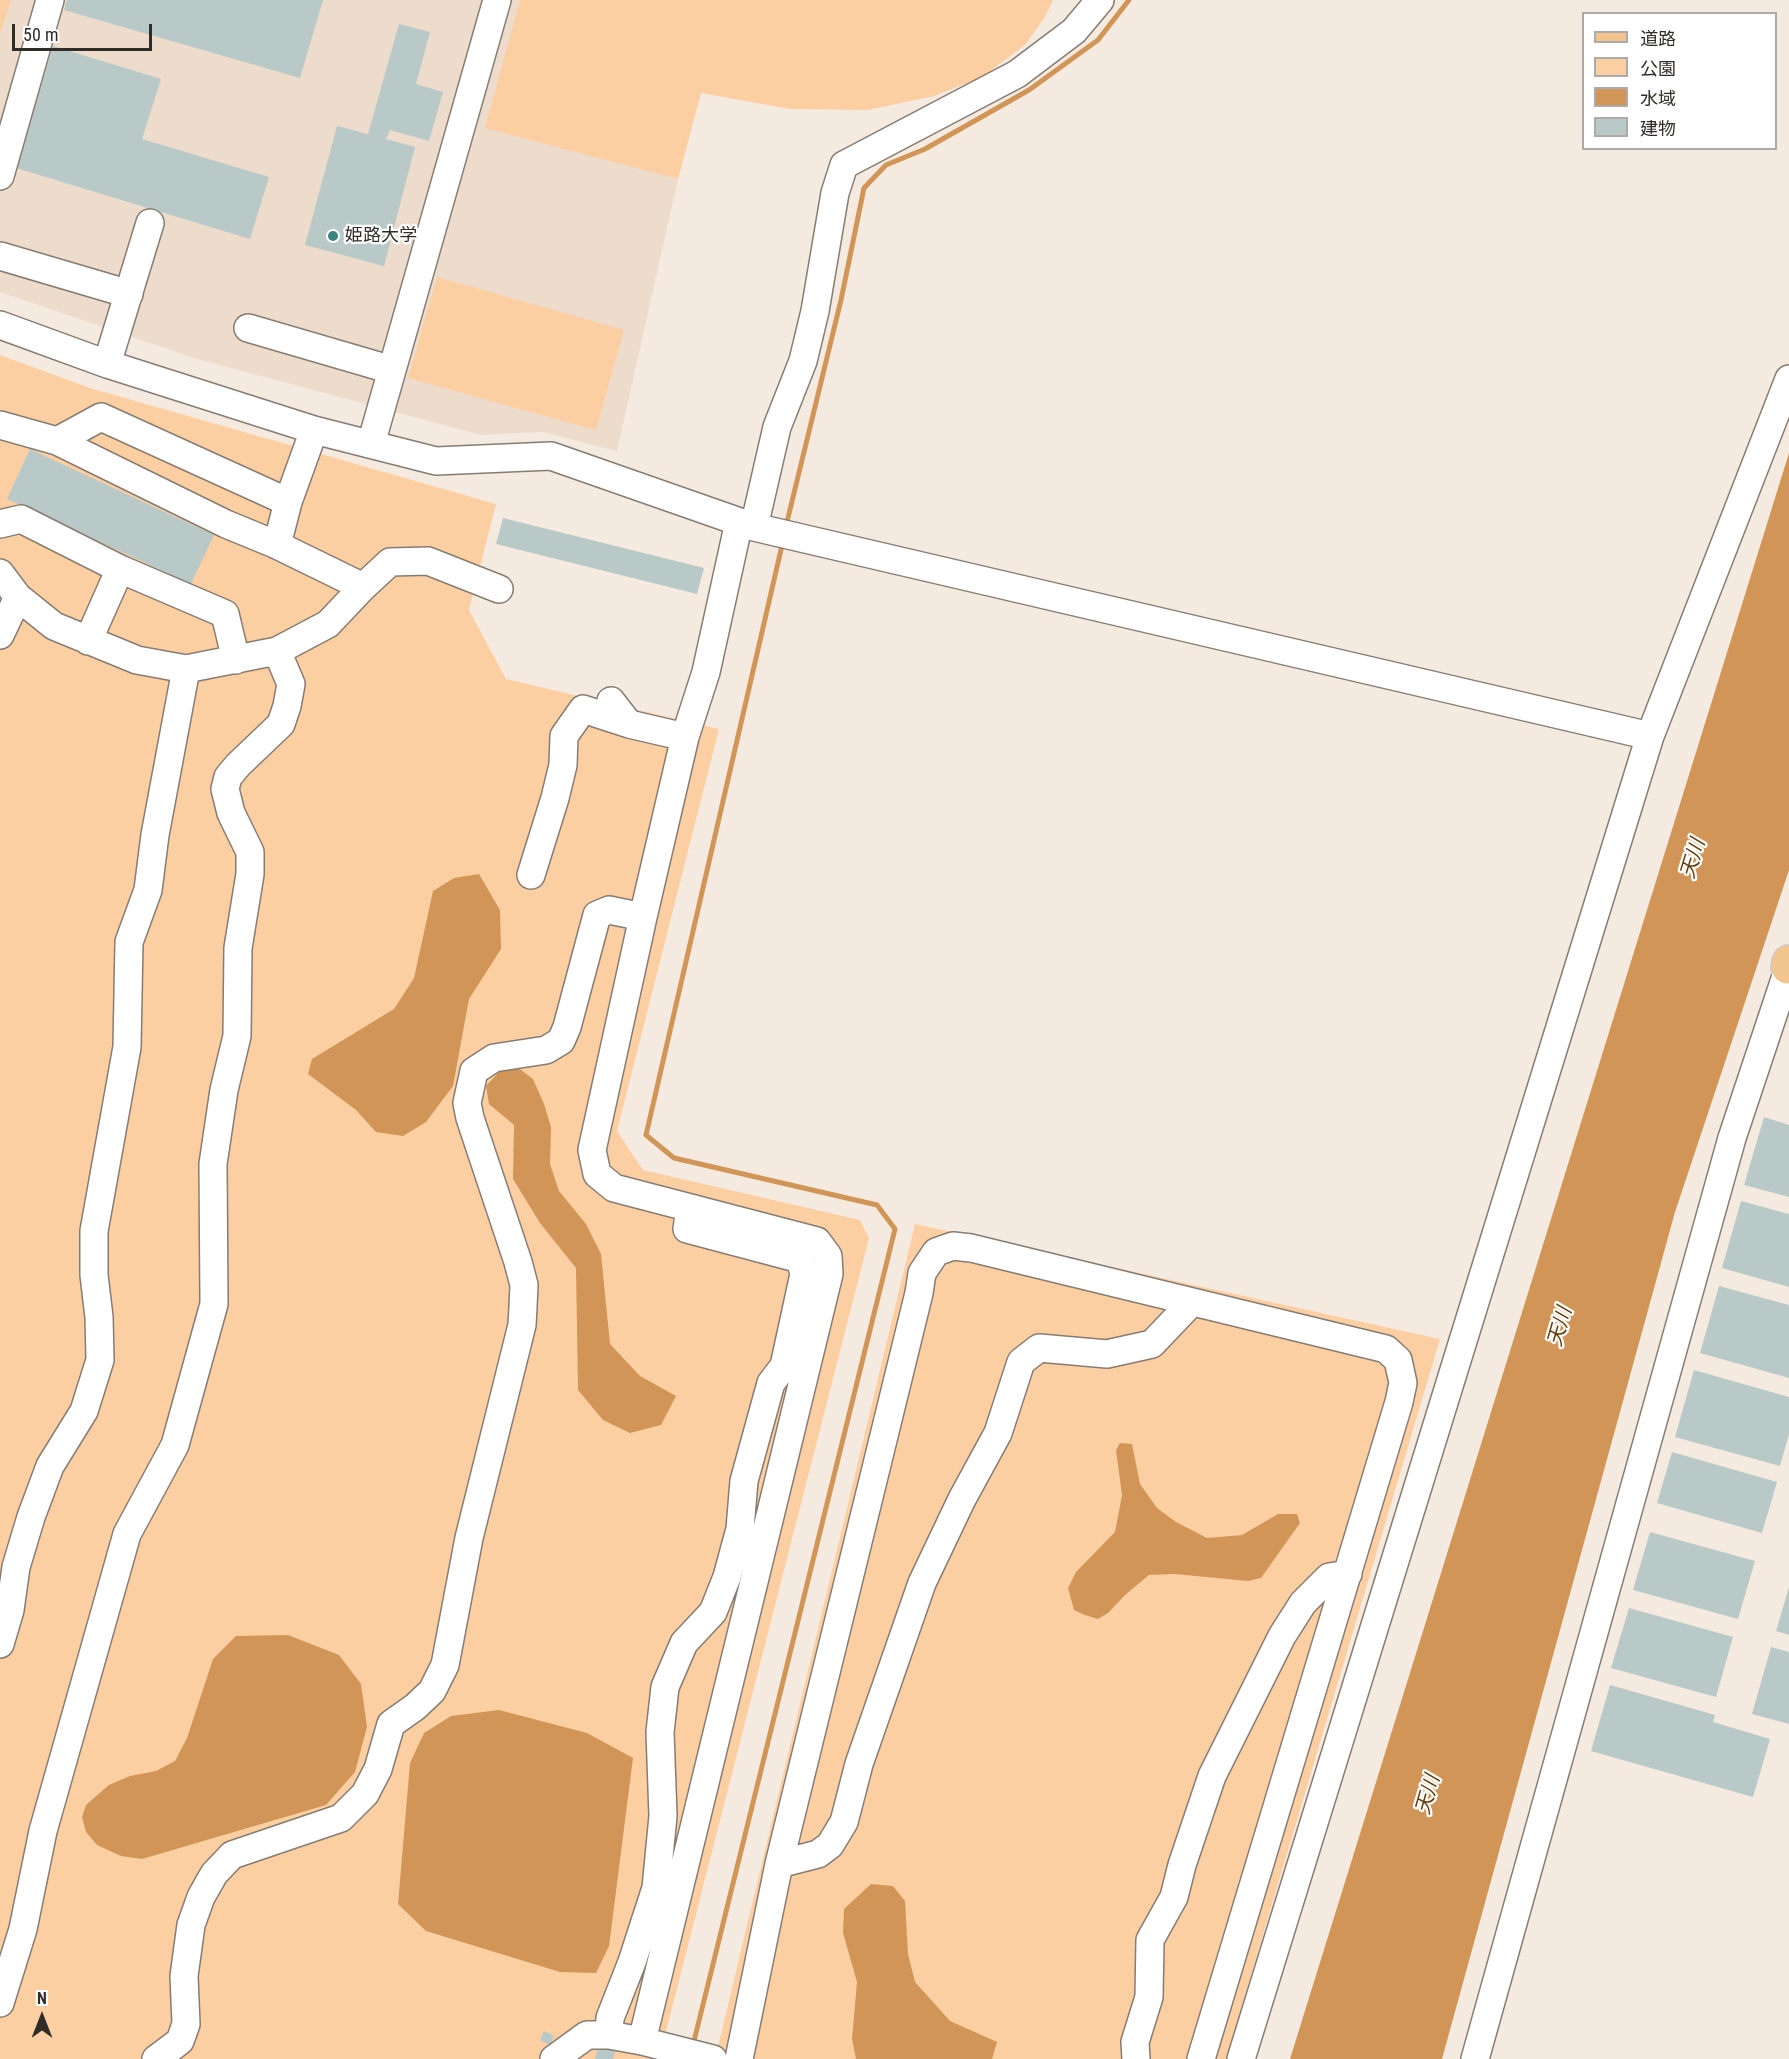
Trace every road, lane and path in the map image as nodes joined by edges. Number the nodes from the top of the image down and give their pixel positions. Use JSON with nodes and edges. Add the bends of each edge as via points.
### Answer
{"nodes":[{"id":1,"x":50,"y":0,"type":"edge"},
{"id":2,"x":497,"y":0,"type":"edge"},
{"id":3,"x":1100,"y":0,"type":"edge"},
{"id":4,"x":0,"y":176,"type":"edge"},
{"id":5,"x":150,"y":223,"type":"dead end"},
{"id":6,"x":0,"y":255,"type":"edge"},
{"id":7,"x":129,"y":294,"type":"junction"},
{"id":8,"x":0,"y":325,"type":"edge"},
{"id":9,"x":248,"y":328,"type":"dead end"},
{"id":10,"x":107,"y":364,"type":"junction"},
{"id":11,"x":392,"y":370,"type":"junction"},
{"id":12,"x":1789,"y":379,"type":"edge"},
{"id":13,"x":0,"y":425,"type":"edge"},
{"id":14,"x":314,"y":430,"type":"junction"},
{"id":15,"x":57,"y":441,"type":"junction"},
{"id":16,"x":371,"y":444,"type":"junction"},
{"id":17,"x":244,"y":482,"type":"junction"},
{"id":18,"x":288,"y":502,"type":"junction"},
{"id":19,"x":0,"y":524,"type":"edge"},
{"id":20,"x":226,"y":524,"type":"junction"},
{"id":21,"x":747,"y":524,"type":"junction"},
{"id":22,"x":277,"y":545,"type":"junction"},
{"id":23,"x":120,"y":569,"type":"junction"},
{"id":24,"x":0,"y":573,"type":"edge"},
{"id":25,"x":363,"y":587,"type":"junction"},
{"id":26,"x":499,"y":590,"type":"dead end"},
{"id":27,"x":18,"y":597,"type":"junction"},
{"id":28,"x":0,"y":635,"type":"edge"},
{"id":29,"x":88,"y":641,"type":"junction"},
{"id":30,"x":277,"y":651,"type":"junction"},
{"id":31,"x":236,"y":660,"type":"junction"},
{"id":32,"x":186,"y":669,"type":"junction"},
{"id":33,"x":611,"y":701,"type":"dead end"},
{"id":34,"x":629,"y":724,"type":"junction"},
{"id":35,"x":1650,"y":736,"type":"junction"},
{"id":36,"x":685,"y":737,"type":"junction"},
{"id":37,"x":531,"y":875,"type":"dead end"},
{"id":38,"x":643,"y":917,"type":"junction"},
{"id":39,"x":1789,"y":965,"type":"edge"},
{"id":40,"x":690,"y":1208,"type":"junction"},
{"id":41,"x":1191,"y":1303,"type":"junction"},
{"id":42,"x":1348,"y":1574,"type":"junction"},
{"id":43,"x":0,"y":1644,"type":"edge"},
{"id":44,"x":779,"y":1864,"type":"junction"},
{"id":45,"x":0,"y":2003,"type":"edge"},
{"id":46,"x":642,"y":2041,"type":"junction"},
{"id":47,"x":591,"y":2043,"type":"edge"},
{"id":48,"x":156,"y":2059,"type":"edge"},
{"id":49,"x":554,"y":2059,"type":"edge"},
{"id":50,"x":713,"y":2059,"type":"edge"},
{"id":51,"x":739,"y":2059,"type":"edge"},
{"id":52,"x":1136,"y":2059,"type":"edge"},
{"id":53,"x":1201,"y":2059,"type":"edge"},
{"id":54,"x":1241,"y":2059,"type":"edge"},
{"id":55,"x":1475,"y":2059,"type":"edge"}],
"edges":[{"from":1,"to":4,"type":"street"},
{"from":2,"to":11,"type":"street"},
{"from":3,"to":21,"type":"street","via":[[1074,31],[1017,74],[844,165],[835,193],[803,361],[777,427]]},
{"from":5,"to":7,"type":"street"},
{"from":6,"to":7,"type":"street"},
{"from":7,"to":10,"type":"street"},
{"from":8,"to":10,"type":"street"},
{"from":9,"to":11,"type":"street"},
{"from":10,"to":14,"type":"street"},
{"from":11,"to":16,"type":"street"},
{"from":12,"to":35,"type":"street"},
{"from":13,"to":15,"type":"street"},
{"from":14,"to":16,"type":"street"},
{"from":14,"to":18,"type":"street"},
{"from":15,"to":17,"type":"street","via":[[101,417]]},
{"from":15,"to":20,"type":"street"},
{"from":16,"to":21,"type":"street","via":[[436,461],[551,456]]},
{"from":17,"to":18,"type":"street"},
{"from":17,"to":20,"type":"street"},
{"from":18,"to":22,"type":"street"},
{"from":19,"to":23,"type":"street","via":[[21,519]]},
{"from":20,"to":22,"type":"street"},
{"from":21,"to":35,"type":"street"},
{"from":21,"to":36,"type":"street"},
{"from":22,"to":25,"type":"street"},
{"from":23,"to":29,"type":"street"},
{"from":23,"to":31,"type":"street","via":[[225,614]]},
{"from":24,"to":27,"type":"street"},
{"from":25,"to":26,"type":"street","via":[[390,562],[428,561]]},
{"from":25,"to":30,"type":"street","via":[[328,624]]},
{"from":27,"to":28,"type":"street"},
{"from":27,"to":29,"type":"street","via":[[54,626]]},
{"from":29,"to":32,"type":"street","via":[[137,660]]},
{"from":30,"to":31,"type":"street"},
{"from":30,"to":45,"type":"street","via":[[291,684],[281,724],[238,765],[228,777],[225,789],[231,813],[250,852],[250,874],[238,948],[237,1035],[213,1164],[214,1304],[175,1445],[127,1534],[43,1831],[23,1929]]},
{"from":31,"to":32,"type":"street"},
{"from":32,"to":43,"type":"street","via":[[148,890],[129,942],[127,1047],[94,1231],[100,1360],[84,1411],[50,1466],[31,1517]]},
{"from":33,"to":34,"type":"street"},
{"from":34,"to":36,"type":"street"},
{"from":34,"to":37,"type":"street","via":[[583,709],[564,736],[563,765]]},
{"from":35,"to":54,"type":"street"},
{"from":36,"to":38,"type":"street"},
{"from":38,"to":40,"type":"street","via":[[592,1150],[597,1174],[614,1188]]},
{"from":38,"to":48,"type":"street","via":[[609,910],[597,915],[561,1041],[546,1050],[494,1058],[474,1071],[467,1103],[470,1118],[518,1262],[524,1285],[523,1307],[522,1325],[469,1538],[445,1665],[432,1691],[391,1724],[378,1768],[365,1794],[341,1818],[232,1855],[214,1874],[190,1925],[184,1976],[186,2024],[180,2041]]},
{"from":39,"to":55,"type":"street","via":[[1732,1138]]},
{"from":40,"to":46,"type":"street","via":[[817,1242],[828,1256],[830,1274]]},
{"from":40,"to":47,"type":"street","via":[[687,1229],[800,1259],[804,1274],[784,1366],[771,1383],[744,1481],[740,1529],[727,1577],[713,1612],[684,1643],[665,1687],[660,1732],[663,1816],[656,1888],[610,2018]]},
{"from":41,"to":42,"type":"street","via":[[1386,1349],[1398,1360],[1403,1383]]},
{"from":41,"to":44,"type":"street","via":[[1152,1344],[1107,1354],[1039,1348],[1021,1362],[998,1433],[922,1583],[859,1764],[844,1822],[830,1845],[818,1854]]},
{"from":41,"to":44,"type":"street","via":[[971,1248],[953,1246],[936,1252],[922,1273]]},
{"from":42,"to":52,"type":"street","via":[[1329,1577],[1303,1603],[1282,1636],[1212,1776],[1174,1897],[1150,1940],[1149,1997],[1135,2042]]},
{"from":42,"to":53,"type":"street"},
{"from":44,"to":51,"type":"street"},
{"from":46,"to":47,"type":"street"},
{"from":46,"to":50,"type":"street"},
{"from":47,"to":49,"type":"street"}]}
